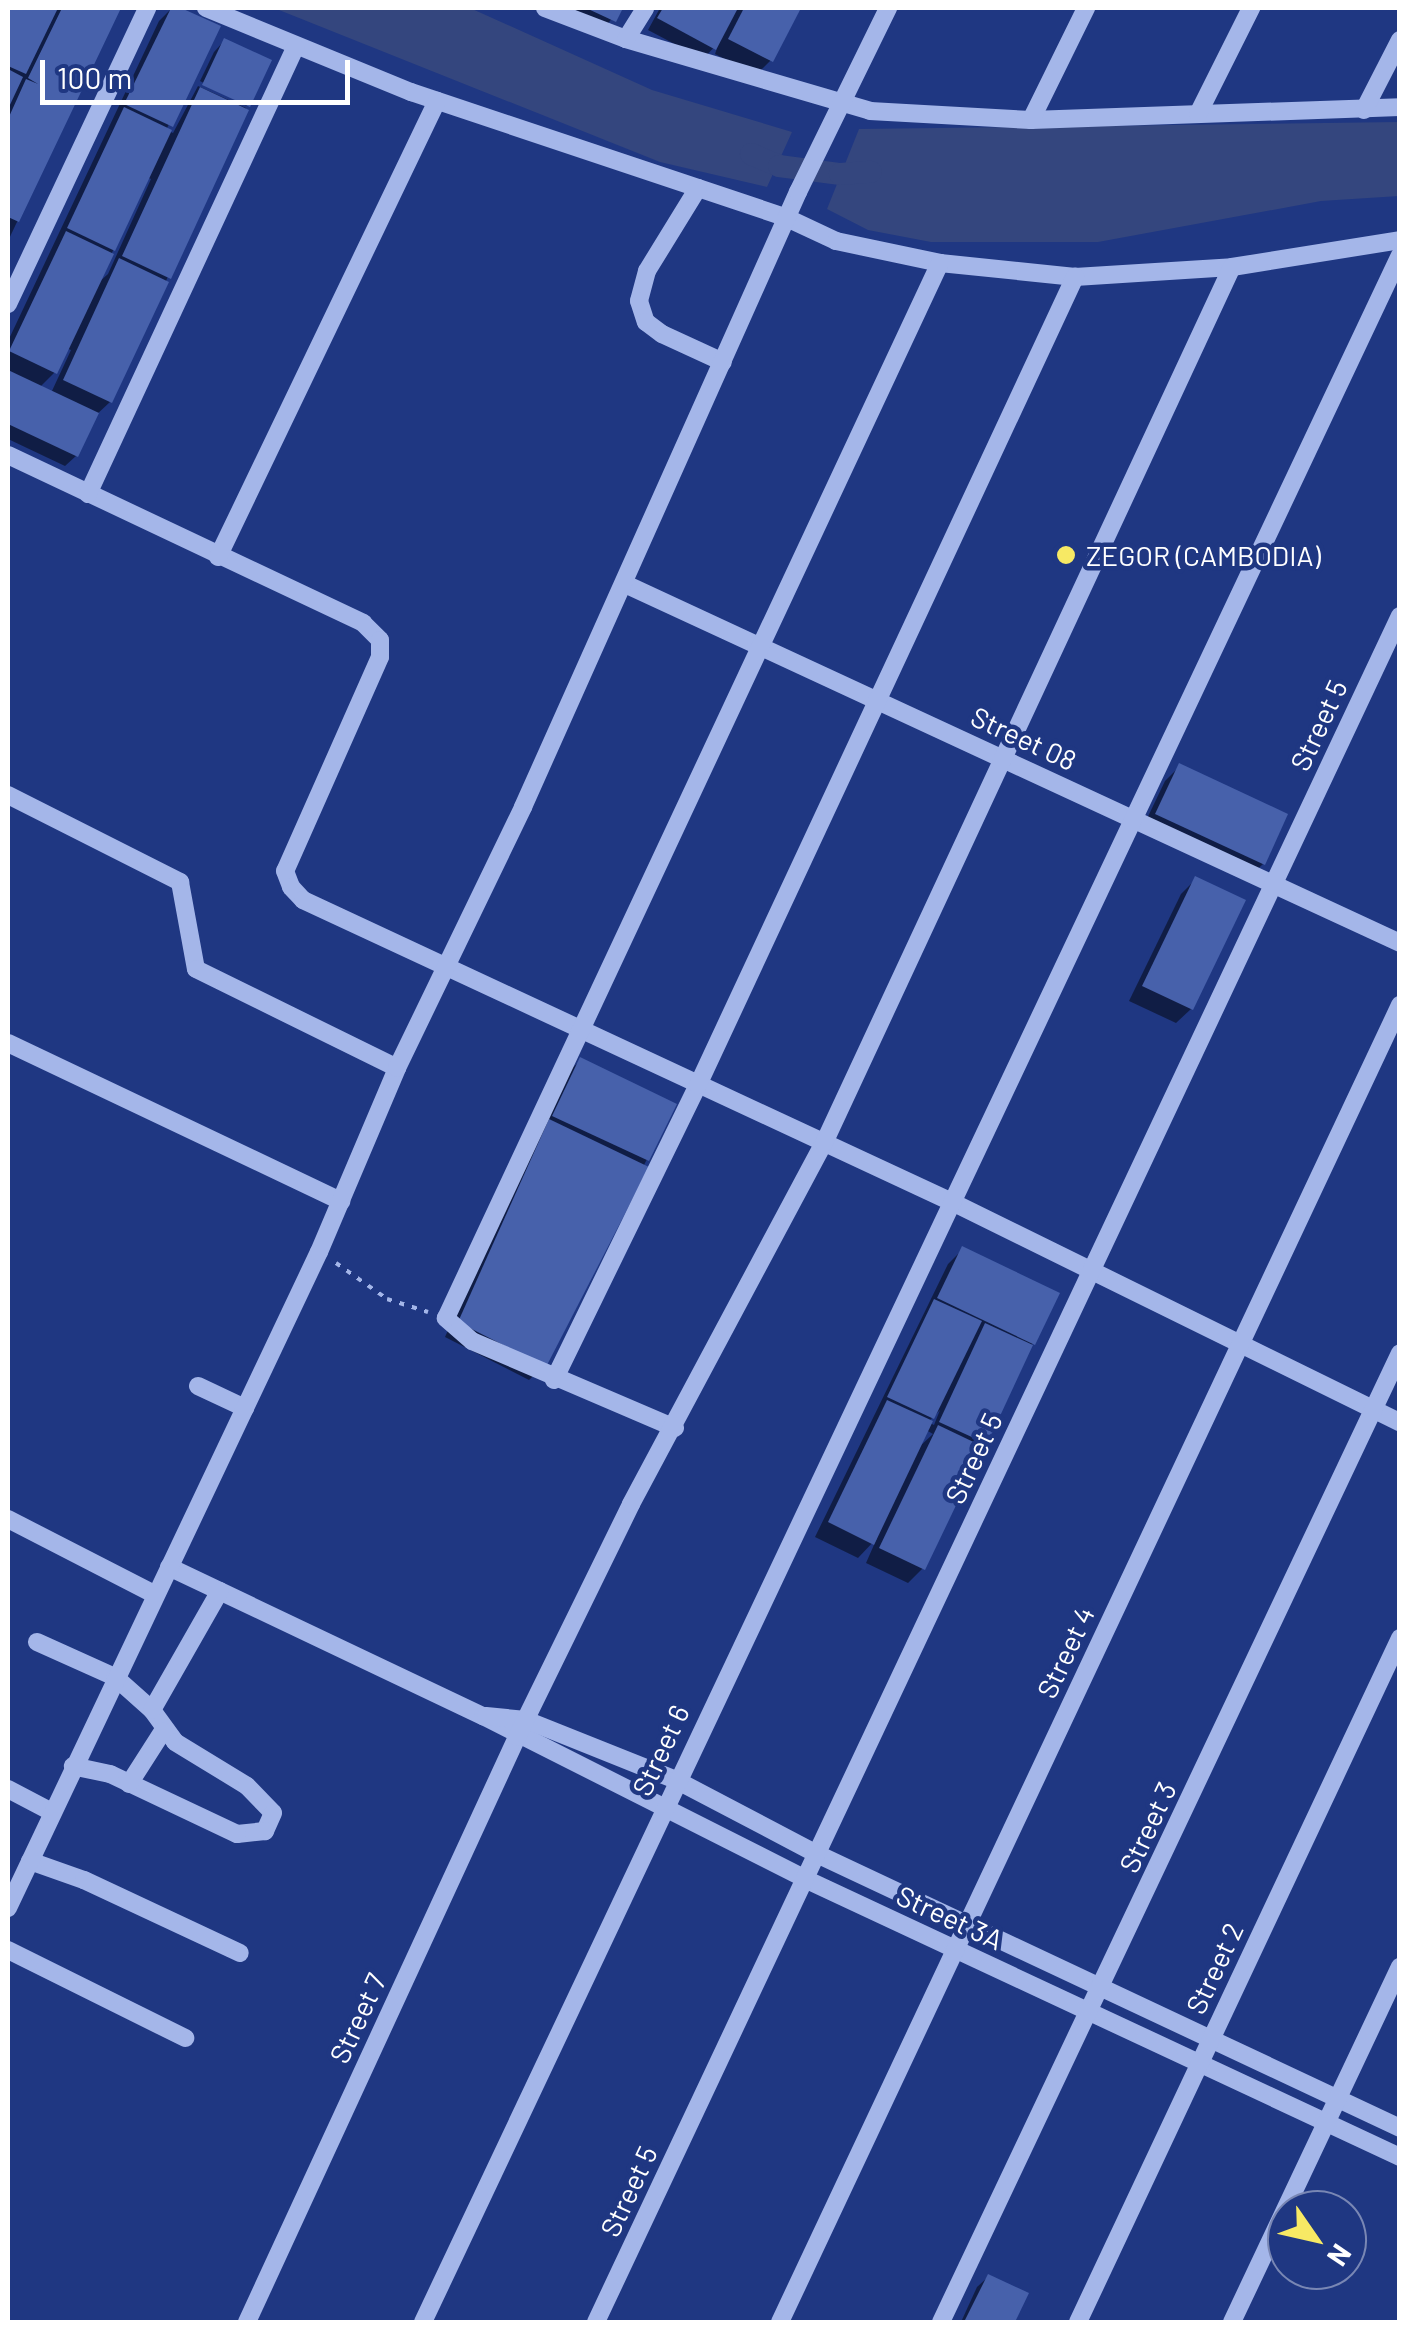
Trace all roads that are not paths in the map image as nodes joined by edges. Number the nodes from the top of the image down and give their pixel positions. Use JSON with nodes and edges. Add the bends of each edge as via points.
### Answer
{"nodes":[{"id":1,"x":148,"y":8,"type":"edge"},
{"id":2,"x":206,"y":8,"type":"edge"},
{"id":3,"x":545,"y":8,"type":"edge"},
{"id":4,"x":645,"y":8,"type":"edge"},
{"id":5,"x":888,"y":8,"type":"edge"},
{"id":6,"x":1086,"y":8,"type":"edge"},
{"id":7,"x":1251,"y":8,"type":"edge"},
{"id":8,"x":626,"y":40,"type":"junction"},
{"id":9,"x":1400,"y":40,"type":"edge"},
{"id":10,"x":295,"y":48,"type":"junction"},
{"id":11,"x":437,"y":101,"type":"junction"},
{"id":12,"x":840,"y":105,"type":"junction"},
{"id":13,"x":1400,"y":108,"type":"edge"},
{"id":14,"x":1364,"y":110,"type":"junction"},
{"id":15,"x":1198,"y":114,"type":"junction"},
{"id":16,"x":1031,"y":120,"type":"junction"},
{"id":17,"x":698,"y":188,"type":"junction"},
{"id":18,"x":787,"y":218,"type":"junction"},
{"id":19,"x":1400,"y":240,"type":"edge"},
{"id":20,"x":1400,"y":255,"type":"edge"},
{"id":21,"x":940,"y":264,"type":"junction"},
{"id":22,"x":1232,"y":268,"type":"junction"},
{"id":23,"x":1075,"y":277,"type":"junction"},
{"id":24,"x":8,"y":304,"type":"edge"},
{"id":25,"x":723,"y":362,"type":"junction"},
{"id":26,"x":8,"y":455,"type":"edge"},
{"id":27,"x":88,"y":494,"type":"junction"},
{"id":28,"x":218,"y":557,"type":"junction"},
{"id":29,"x":625,"y":584,"type":"junction"},
{"id":30,"x":1400,"y":616,"type":"edge"},
{"id":31,"x":761,"y":647,"type":"junction"},
{"id":32,"x":878,"y":701,"type":"junction"},
{"id":33,"x":1003,"y":759,"type":"junction"},
{"id":34,"x":8,"y":794,"type":"edge"},
{"id":35,"x":1130,"y":818,"type":"junction"},
{"id":36,"x":1273,"y":884,"type":"junction"},
{"id":37,"x":1400,"y":943,"type":"edge"},
{"id":38,"x":444,"y":968,"type":"junction"},
{"id":39,"x":1400,"y":1004,"type":"edge"},
{"id":40,"x":583,"y":1032,"type":"junction"},
{"id":41,"x":8,"y":1043,"type":"edge"},
{"id":42,"x":397,"y":1068,"type":"junction"},
{"id":43,"x":698,"y":1085,"type":"junction"},
{"id":44,"x":824,"y":1143,"type":"junction"},
{"id":45,"x":341,"y":1201,"type":"junction"},
{"id":46,"x":954,"y":1203,"type":"junction"},
{"id":47,"x":1092,"y":1270,"type":"junction"},
{"id":48,"x":1241,"y":1342,"type":"junction"},
{"id":49,"x":1400,"y":1353,"type":"edge"},
{"id":50,"x":554,"y":1380,"type":"junction"},
{"id":51,"x":198,"y":1386,"type":"dead end"},
{"id":52,"x":245,"y":1408,"type":"junction"},
{"id":53,"x":1374,"y":1408,"type":"junction"},
{"id":54,"x":1400,"y":1422,"type":"edge"},
{"id":55,"x":675,"y":1428,"type":"junction"},
{"id":56,"x":8,"y":1519,"type":"edge"},
{"id":57,"x":170,"y":1566,"type":"junction"},
{"id":58,"x":220,"y":1591,"type":"junction"},
{"id":59,"x":156,"y":1594,"type":"junction"},
{"id":60,"x":1400,"y":1638,"type":"edge"},
{"id":61,"x":37,"y":1642,"type":"dead end"},
{"id":62,"x":115,"y":1677,"type":"junction"},
{"id":63,"x":152,"y":1710,"type":"junction"},
{"id":64,"x":522,"y":1728,"type":"junction"},
{"id":65,"x":163,"y":1731,"type":"junction"},
{"id":66,"x":73,"y":1766,"type":"junction"},
{"id":67,"x":676,"y":1780,"type":"junction"},
{"id":68,"x":129,"y":1784,"type":"junction"},
{"id":69,"x":8,"y":1789,"type":"edge"},
{"id":70,"x":663,"y":1808,"type":"junction"},
{"id":71,"x":52,"y":1812,"type":"junction"},
{"id":72,"x":817,"y":1854,"type":"junction"},
{"id":73,"x":30,"y":1861,"type":"junction"},
{"id":74,"x":805,"y":1879,"type":"junction"},
{"id":75,"x":8,"y":1908,"type":"edge"},
{"id":76,"x":967,"y":1925,"type":"junction"},
{"id":77,"x":8,"y":1950,"type":"edge"},
{"id":78,"x":956,"y":1950,"type":"junction"},
{"id":79,"x":240,"y":1953,"type":"dead end"},
{"id":80,"x":1400,"y":1967,"type":"edge"},
{"id":81,"x":1102,"y":1988,"type":"junction"},
{"id":82,"x":1090,"y":2012,"type":"junction"},
{"id":83,"x":185,"y":2038,"type":"dead end"},
{"id":84,"x":1211,"y":2038,"type":"junction"},
{"id":85,"x":1199,"y":2064,"type":"junction"},
{"id":86,"x":1338,"y":2098,"type":"junction"},
{"id":87,"x":1328,"y":2124,"type":"junction"},
{"id":88,"x":1400,"y":2128,"type":"edge"},
{"id":89,"x":1400,"y":2158,"type":"edge"},
{"id":90,"x":246,"y":2322,"type":"edge"},
{"id":91,"x":423,"y":2322,"type":"edge"},
{"id":92,"x":596,"y":2322,"type":"edge"},
{"id":93,"x":780,"y":2322,"type":"edge"},
{"id":94,"x":940,"y":2322,"type":"edge"},
{"id":95,"x":1078,"y":2322,"type":"edge"},
{"id":96,"x":1232,"y":2322,"type":"edge"}],
"edges":[{"from":1,"to":24,"type":"street"},
{"from":2,"to":10,"type":"street"},
{"from":3,"to":8,"type":"street"},
{"from":4,"to":8,"type":"street"},
{"from":5,"to":12,"type":"street"},
{"from":6,"to":16,"type":"street"},
{"from":7,"to":15,"type":"street"},
{"from":8,"to":12,"type":"street"},
{"from":9,"to":14,"type":"street"},
{"from":10,"to":11,"type":"street"},
{"from":10,"to":27,"type":"street"},
{"from":11,"to":17,"type":"street"},
{"from":11,"to":28,"type":"street"},
{"from":12,"to":16,"type":"street"},
{"from":12,"to":18,"type":"street"},
{"from":13,"to":14,"type":"street"},
{"from":14,"to":15,"type":"street"},
{"from":15,"to":16,"type":"street"},
{"from":17,"to":18,"type":"street"},
{"from":17,"to":25,"type":"street","via":[[647,271],[638,301],[646,322],[662,334]]},
{"from":18,"to":21,"type":"street","via":[[836,241]]},
{"from":18,"to":25,"type":"street"},
{"from":19,"to":22,"type":"street"},
{"from":20,"to":35,"type":"street","name":"Street 6"},
{"from":21,"to":23,"type":"street"},
{"from":21,"to":31,"type":"street"},
{"from":22,"to":23,"type":"street"},
{"from":22,"to":33,"type":"street","name":"Street 7"},
{"from":23,"to":32,"type":"street"},
{"from":25,"to":29,"type":"street"},
{"from":26,"to":27,"type":"street"},
{"from":27,"to":28,"type":"street"},
{"from":28,"to":38,"type":"street","via":[[362,623],[380,640],[380,657],[286,879],[303,900]]},
{"from":29,"to":31,"type":"street","name":"Street 08"},
{"from":29,"to":38,"type":"street"},
{"from":30,"to":36,"type":"street","name":"Street 5"},
{"from":31,"to":32,"type":"street","name":"Street 08"},
{"from":31,"to":40,"type":"street"},
{"from":32,"to":33,"type":"street","name":"Street 08"},
{"from":32,"to":43,"type":"street"},
{"from":33,"to":35,"type":"street","name":"Street 08"},
{"from":33,"to":44,"type":"street","name":"Street 7"},
{"from":34,"to":42,"type":"street","via":[[180,882],[196,969]]},
{"from":35,"to":36,"type":"street","name":"Street 08"},
{"from":35,"to":46,"type":"street","name":"Street 6"},
{"from":36,"to":37,"type":"street","name":"Street 08"},
{"from":36,"to":47,"type":"street","name":"Street 5"},
{"from":38,"to":40,"type":"street"},
{"from":38,"to":42,"type":"street"},
{"from":39,"to":48,"type":"street","name":"Street 4"},
{"from":40,"to":43,"type":"street"},
{"from":40,"to":50,"type":"street","via":[[446,1318],[472,1340]]},
{"from":41,"to":45,"type":"street"},
{"from":42,"to":45,"type":"street"},
{"from":43,"to":44,"type":"street"},
{"from":43,"to":50,"type":"street"},
{"from":44,"to":46,"type":"street"},
{"from":44,"to":55,"type":"street","name":"Street 7"},
{"from":45,"to":52,"type":"street"},
{"from":46,"to":47,"type":"street"},
{"from":46,"to":67,"type":"street","name":"Street 6"},
{"from":47,"to":48,"type":"street"},
{"from":47,"to":72,"type":"street","name":"Street 5"},
{"from":48,"to":53,"type":"street"},
{"from":48,"to":76,"type":"street","name":"Street 4"},
{"from":49,"to":53,"type":"street","name":"Street 3"},
{"from":50,"to":55,"type":"street"},
{"from":51,"to":52,"type":"street"},
{"from":52,"to":57,"type":"street"},
{"from":53,"to":54,"type":"street"},
{"from":53,"to":81,"type":"street","name":"Street 3"},
{"from":55,"to":64,"type":"street","name":"Street 7","via":[[630,1504]]},
{"from":56,"to":59,"type":"street"},
{"from":57,"to":58,"type":"street","name":"Street 3A"},
{"from":57,"to":59,"type":"street"},
{"from":58,"to":63,"type":"street"},
{"from":58,"to":64,"type":"street","name":"Street 3A","via":[[482,1716]]},
{"from":59,"to":62,"type":"street"},
{"from":60,"to":84,"type":"street","name":"Street 2"},
{"from":61,"to":62,"type":"street"},
{"from":62,"to":63,"type":"street"},
{"from":62,"to":66,"type":"street"},
{"from":63,"to":65,"type":"street"},
{"from":64,"to":67,"type":"street","name":"Street 3A"},
{"from":64,"to":70,"type":"street","name":"Street 3A"},
{"from":64,"to":90,"type":"street","name":"Street 7"},
{"from":65,"to":68,"type":"street"},
{"from":65,"to":68,"type":"street","via":[[268,1804],[273,1813],[264,1831],[237,1834]]},
{"from":66,"to":68,"type":"street"},
{"from":66,"to":71,"type":"street"},
{"from":67,"to":70,"type":"street","name":"Street 6"},
{"from":67,"to":72,"type":"street","name":"Street 3A"},
{"from":69,"to":71,"type":"street"},
{"from":70,"to":74,"type":"street","name":"Street 3A"},
{"from":70,"to":91,"type":"street","name":"Street 6"},
{"from":71,"to":73,"type":"street"},
{"from":72,"to":74,"type":"street","name":"Street 5"},
{"from":72,"to":76,"type":"street","name":"Street 3A"},
{"from":73,"to":75,"type":"street"},
{"from":73,"to":79,"type":"street"},
{"from":74,"to":78,"type":"street","name":"Street 3A"},
{"from":74,"to":92,"type":"street","name":"Street 5"},
{"from":76,"to":78,"type":"street","name":"Street 4"},
{"from":76,"to":81,"type":"street","name":"Street 3A"},
{"from":77,"to":83,"type":"street"},
{"from":78,"to":82,"type":"street","name":"Street 3A"},
{"from":78,"to":93,"type":"street","name":"Street 4"},
{"from":80,"to":86,"type":"street"},
{"from":81,"to":82,"type":"street","name":"Street 3"},
{"from":81,"to":84,"type":"street","name":"Street 3A"},
{"from":82,"to":85,"type":"street","name":"Street 3A"},
{"from":82,"to":94,"type":"street","name":"Street 3"},
{"from":84,"to":85,"type":"street","name":"Street 2"},
{"from":84,"to":86,"type":"street","name":"Street 3A"},
{"from":85,"to":87,"type":"street","name":"Street 3A"},
{"from":85,"to":95,"type":"street","name":"Street 2"},
{"from":86,"to":87,"type":"street"},
{"from":86,"to":88,"type":"street","name":"Street 3A"},
{"from":87,"to":89,"type":"street","name":"Street 3A"},
{"from":87,"to":96,"type":"street"}]}
